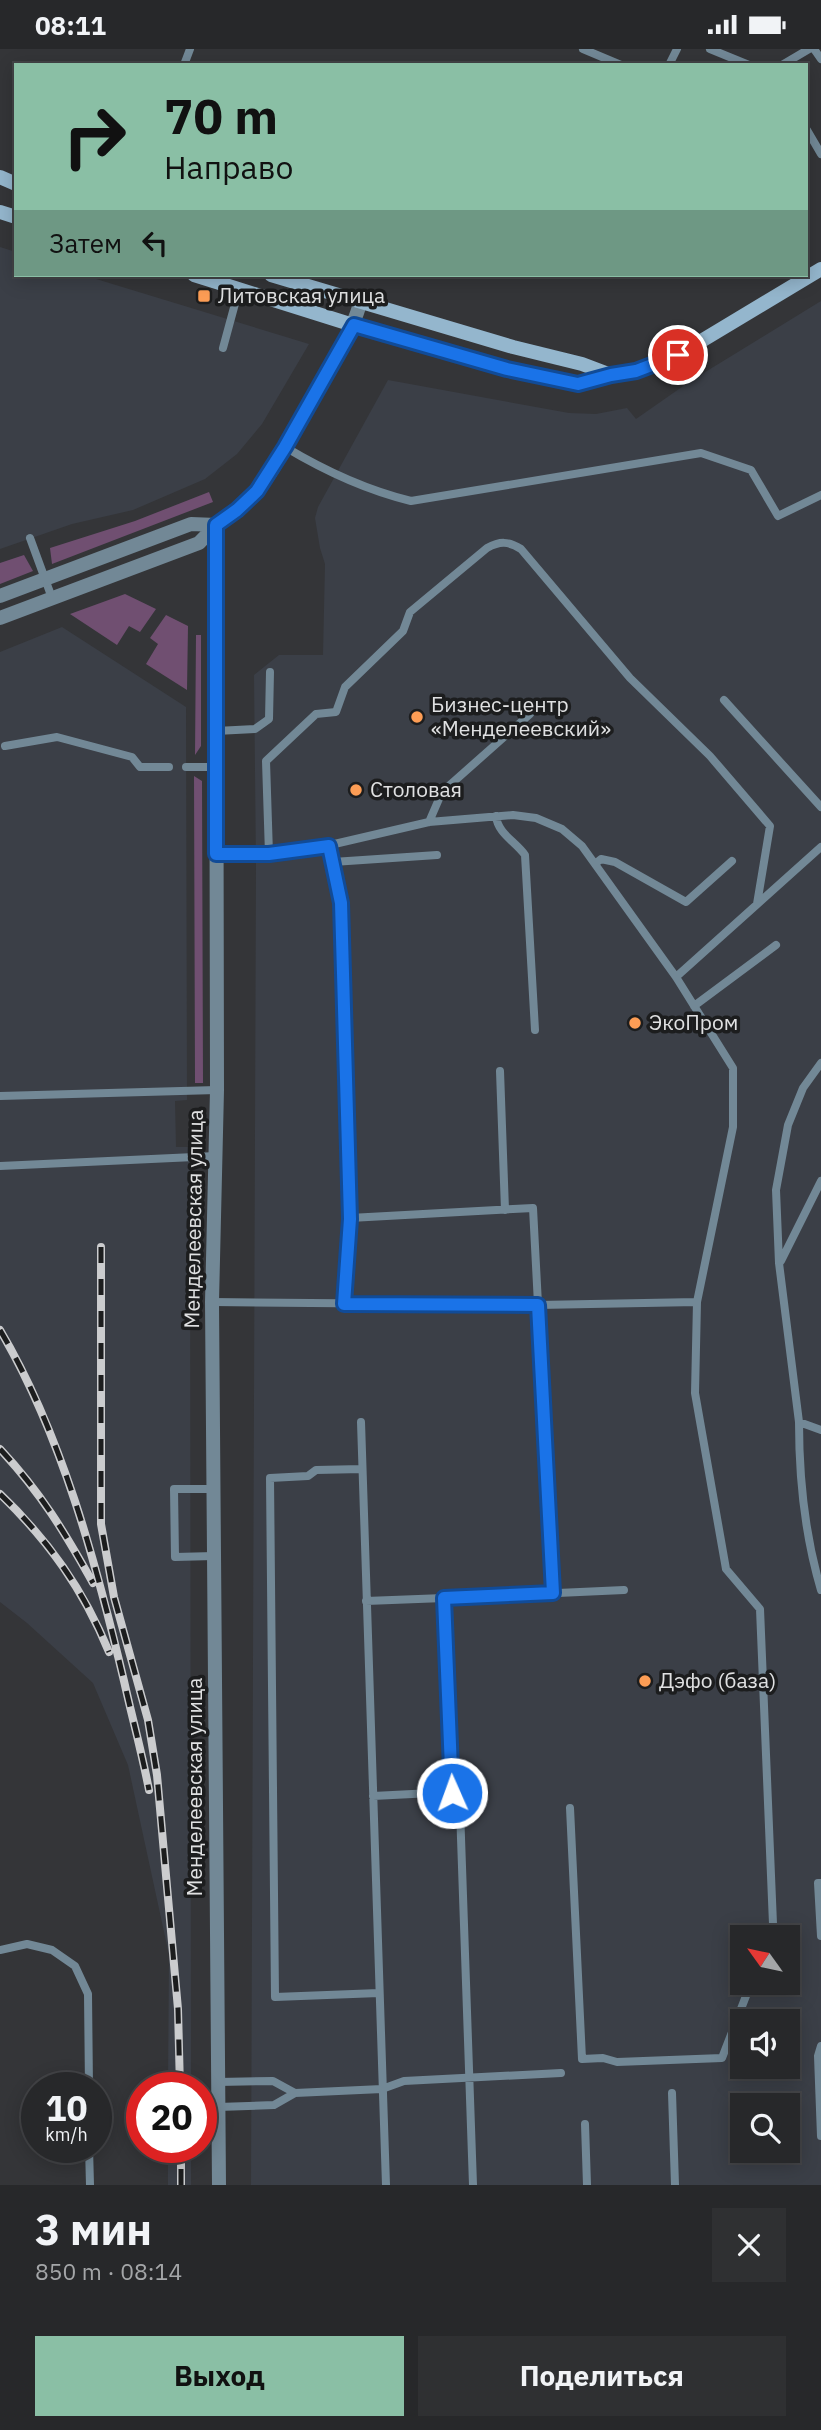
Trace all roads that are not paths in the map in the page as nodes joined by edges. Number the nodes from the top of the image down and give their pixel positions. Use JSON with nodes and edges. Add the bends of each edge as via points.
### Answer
{"nodes":[{"id":1,"x":583,"y":49,"type":"edge"},
{"id":2,"x":710,"y":49,"type":"edge"},
{"id":3,"x":812,"y":49,"type":"edge"},
{"id":4,"x":821,"y":59,"type":"edge"},
{"id":5,"x":616,"y":63,"type":"edge"},
{"id":6,"x":744,"y":63,"type":"edge"},
{"id":7,"x":786,"y":63,"type":"edge"},
{"id":8,"x":808,"y":132,"type":"edge"},
{"id":9,"x":821,"y":154,"type":"edge"},
{"id":10,"x":200,"y":277,"type":"edge"},
{"id":11,"x":278,"y":277,"type":"edge"},
{"id":12,"x":808,"y":277,"type":"edge"},
{"id":13,"x":239,"y":289,"type":"junction"},
{"id":14,"x":361,"y":301,"type":"junction"},
{"id":15,"x":354,"y":325,"type":"junction"},
{"id":16,"x":223,"y":348,"type":"dead end"},
{"id":17,"x":611,"y":375,"type":"junction"},
{"id":18,"x":285,"y":447,"type":"junction"},
{"id":19,"x":821,"y":495,"type":"edge"},
{"id":20,"x":216,"y":525,"type":"junction"},
{"id":21,"x":30,"y":538,"type":"dead end"},
{"id":22,"x":45,"y":579,"type":"junction"},
{"id":23,"x":0,"y":596,"type":"edge"},
{"id":24,"x":52,"y":598,"type":"junction"},
{"id":25,"x":0,"y":618,"type":"edge"},
{"id":26,"x":270,"y":672,"type":"dead end"},
{"id":27,"x":724,"y":700,"type":"dead end"},
{"id":28,"x":530,"y":714,"type":"dead end"},
{"id":29,"x":216,"y":731,"type":"junction"},
{"id":30,"x":5,"y":746,"type":"dead end"},
{"id":31,"x":169,"y":767,"type":"dead end"},
{"id":32,"x":186,"y":767,"type":"dead end"},
{"id":33,"x":216,"y":767,"type":"junction"},
{"id":34,"x":821,"y":807,"type":"edge"},
{"id":35,"x":496,"y":816,"type":"junction"},
{"id":36,"x":429,"y":822,"type":"junction"},
{"id":37,"x":329,"y":846,"type":"junction"},
{"id":38,"x":821,"y":847,"type":"edge"},
{"id":39,"x":216,"y":854,"type":"junction"},
{"id":40,"x":269,"y":854,"type":"junction"},
{"id":41,"x":437,"y":855,"type":"dead end"},
{"id":42,"x":732,"y":861,"type":"dead end"},
{"id":43,"x":332,"y":862,"type":"junction"},
{"id":44,"x":594,"y":864,"type":"junction"},
{"id":45,"x":757,"y":904,"type":"junction"},
{"id":46,"x":776,"y":945,"type":"dead end"},
{"id":47,"x":676,"y":977,"type":"junction"},
{"id":48,"x":694,"y":1006,"type":"junction"},
{"id":49,"x":535,"y":1030,"type":"dead end"},
{"id":50,"x":821,"y":1063,"type":"edge"},
{"id":51,"x":500,"y":1071,"type":"dead end"},
{"id":52,"x":217,"y":1090,"type":"junction"},
{"id":53,"x":0,"y":1096,"type":"edge"},
{"id":54,"x":216,"y":1156,"type":"junction"},
{"id":55,"x":0,"y":1166,"type":"edge"},
{"id":56,"x":821,"y":1181,"type":"edge"},
{"id":57,"x":505,"y":1210,"type":"junction"},
{"id":58,"x":350,"y":1219,"type":"junction"},
{"id":59,"x":779,"y":1263,"type":"junction"},
{"id":60,"x":212,"y":1303,"type":"junction"},
{"id":61,"x":697,"y":1303,"type":"junction"},
{"id":62,"x":344,"y":1304,"type":"junction"},
{"id":63,"x":538,"y":1305,"type":"junction"},
{"id":64,"x":361,"y":1422,"type":"dead end"},
{"id":65,"x":799,"y":1422,"type":"junction"},
{"id":66,"x":821,"y":1430,"type":"edge"},
{"id":67,"x":362,"y":1469,"type":"junction"},
{"id":68,"x":214,"y":1489,"type":"junction"},
{"id":69,"x":214,"y":1556,"type":"junction"},
{"id":70,"x":624,"y":1590,"type":"dead end"},
{"id":71,"x":821,"y":1590,"type":"edge"},
{"id":72,"x":553,"y":1593,"type":"junction"},
{"id":73,"x":444,"y":1598,"type":"junction"},
{"id":74,"x":366,"y":1601,"type":"junction"},
{"id":75,"x":452,"y":1793,"type":"junction"},
{"id":76,"x":373,"y":1796,"type":"junction"},
{"id":77,"x":570,"y":1808,"type":"dead end"},
{"id":78,"x":821,"y":1883,"type":"edge"},
{"id":79,"x":774,"y":1925,"type":"edge"},
{"id":80,"x":821,"y":1936,"type":"edge"},
{"id":81,"x":0,"y":1950,"type":"edge"},
{"id":82,"x":379,"y":1993,"type":"junction"},
{"id":83,"x":746,"y":1995,"type":"edge"},
{"id":84,"x":821,"y":2046,"type":"edge"},
{"id":85,"x":89,"y":2072,"type":"edge"},
{"id":86,"x":561,"y":2073,"type":"dead end"},
{"id":87,"x":469,"y":2077,"type":"junction"},
{"id":88,"x":218,"y":2082,"type":"junction"},
{"id":89,"x":383,"y":2089,"type":"junction"},
{"id":90,"x":295,"y":2093,"type":"junction"},
{"id":91,"x":672,"y":2093,"type":"dead end"},
{"id":92,"x":218,"y":2107,"type":"junction"},
{"id":93,"x":585,"y":2124,"type":"dead end"},
{"id":94,"x":821,"y":2136,"type":"edge"},
{"id":95,"x":89,"y":2163,"type":"edge"},
{"id":96,"x":90,"y":2185,"type":"edge"},
{"id":97,"x":219,"y":2185,"type":"edge"},
{"id":98,"x":386,"y":2185,"type":"edge"},
{"id":99,"x":473,"y":2185,"type":"edge"},
{"id":100,"x":587,"y":2185,"type":"edge"},
{"id":101,"x":675,"y":2185,"type":"edge"}],
"edges":[{"from":1,"to":5,"type":"lane"},
{"from":2,"to":6,"type":"lane"},
{"from":3,"to":4,"type":"lane"},
{"from":3,"to":7,"type":"lane"},
{"from":8,"to":9,"type":"lane"},
{"from":10,"to":13,"type":"main road"},
{"from":11,"to":14,"type":"main road"},
{"from":12,"to":17,"type":"main road","via":[[678,355]]},
{"from":13,"to":15,"type":"main road"},
{"from":13,"to":16,"type":"lane"},
{"from":14,"to":15,"type":"street"},
{"from":14,"to":17,"type":"main road"},
{"from":15,"to":17,"type":"main road","via":[[549,379],[578,384]]},
{"from":15,"to":18,"type":"street"},
{"from":18,"to":19,"type":"lane","via":[[336,475],[411,501],[701,453],[751,470],[778,516]]},
{"from":18,"to":20,"type":"street","via":[[257,491]]},
{"from":20,"to":22,"type":"street","via":[[191,524]]},
{"from":20,"to":24,"type":"street","via":[[199,543]]},
{"from":20,"to":29,"type":"street","name":"Менделеевская улица"},
{"from":21,"to":22,"type":"lane"},
{"from":22,"to":23,"type":"street"},
{"from":22,"to":24,"type":"lane"},
{"from":24,"to":25,"type":"street"},
{"from":26,"to":29,"type":"lane","via":[[269,719],[255,729]]},
{"from":27,"to":34,"type":"lane"},
{"from":28,"to":36,"type":"lane","via":[[442,792]]},
{"from":29,"to":33,"type":"street","name":"Менделеевская улица"},
{"from":30,"to":31,"type":"lane","via":[[57,737],[132,757],[140,767]]},
{"from":32,"to":33,"type":"lane"},
{"from":33,"to":39,"type":"street","name":"Менделеевская улица"},
{"from":35,"to":36,"type":"lane"},
{"from":35,"to":44,"type":"lane","via":[[536,818],[562,829]]},
{"from":35,"to":49,"type":"lane","via":[[502,832],[525,855]]},
{"from":36,"to":37,"type":"lane"},
{"from":37,"to":40,"type":"lane"},
{"from":37,"to":43,"type":"lane"},
{"from":38,"to":45,"type":"lane"},
{"from":39,"to":40,"type":"lane"},
{"from":39,"to":52,"type":"street","name":"Менделеевская улица"},
{"from":40,"to":45,"type":"lane","via":[[266,761],[316,714],[336,712],[345,687],[403,631],[410,612],[487,548],[509,543],[521,549],[630,678],[710,756],[769,826]]},
{"from":41,"to":43,"type":"lane"},
{"from":42,"to":44,"type":"lane","via":[[686,902],[615,862],[601,859]]},
{"from":43,"to":58,"type":"lane","via":[[341,903]]},
{"from":44,"to":47,"type":"lane"},
{"from":45,"to":47,"type":"lane"},
{"from":46,"to":48,"type":"lane"},
{"from":47,"to":48,"type":"lane"},
{"from":48,"to":61,"type":"lane","via":[[733,1068],[733,1128]]},
{"from":50,"to":59,"type":"lane","via":[[803,1088],[788,1125],[776,1190]]},
{"from":51,"to":57,"type":"lane"},
{"from":52,"to":53,"type":"lane"},
{"from":52,"to":54,"type":"street","name":"Менделеевская улица"},
{"from":54,"to":55,"type":"lane"},
{"from":54,"to":60,"type":"street","name":"Менделеевская улица"},
{"from":56,"to":59,"type":"lane"},
{"from":57,"to":58,"type":"lane"},
{"from":57,"to":63,"type":"lane","via":[[533,1208]]},
{"from":58,"to":62,"type":"lane"},
{"from":59,"to":65,"type":"lane"},
{"from":60,"to":62,"type":"lane"},
{"from":60,"to":68,"type":"street","name":"Менделеевская улица"},
{"from":61,"to":63,"type":"lane"},
{"from":61,"to":79,"type":"lane","via":[[695,1393],[726,1569],[760,1609]]},
{"from":62,"to":63,"type":"lane"},
{"from":63,"to":72,"type":"lane"},
{"from":64,"to":67,"type":"lane"},
{"from":65,"to":66,"type":"lane"},
{"from":65,"to":71,"type":"lane","via":[[799,1479]]},
{"from":67,"to":74,"type":"lane"},
{"from":67,"to":82,"type":"lane","via":[[270,1478],[275,1997]]},
{"from":68,"to":69,"type":"street","name":"Менделеевская улица"},
{"from":68,"to":69,"type":"lane","via":[[174,1489],[175,1557]]},
{"from":69,"to":88,"type":"street","name":"Менделеевская улица"},
{"from":70,"to":72,"type":"lane"},
{"from":72,"to":73,"type":"lane"},
{"from":73,"to":74,"type":"lane"},
{"from":73,"to":75,"type":"lane"},
{"from":74,"to":76,"type":"lane"},
{"from":75,"to":76,"type":"lane"},
{"from":75,"to":87,"type":"lane","via":[[460,1809]]},
{"from":76,"to":82,"type":"lane"},
{"from":77,"to":83,"type":"lane","via":[[582,2059],[722,2058]]},
{"from":78,"to":80,"type":"lane"},
{"from":81,"to":85,"type":"lane","via":[[27,1944],[52,1950],[75,1966],[88,1994]]},
{"from":82,"to":89,"type":"lane"},
{"from":84,"to":94,"type":"lane"},
{"from":86,"to":87,"type":"lane"},
{"from":87,"to":89,"type":"lane","via":[[404,2081]]},
{"from":87,"to":99,"type":"lane"},
{"from":88,"to":90,"type":"lane","via":[[273,2081]]},
{"from":88,"to":92,"type":"street","name":"Менделеевская улица"},
{"from":89,"to":90,"type":"lane"},
{"from":89,"to":98,"type":"lane"},
{"from":90,"to":92,"type":"lane","via":[[274,2105]]},
{"from":91,"to":101,"type":"lane"},
{"from":92,"to":97,"type":"street","name":"Менделеевская улица"},
{"from":93,"to":100,"type":"lane"},
{"from":95,"to":96,"type":"lane"}]}
